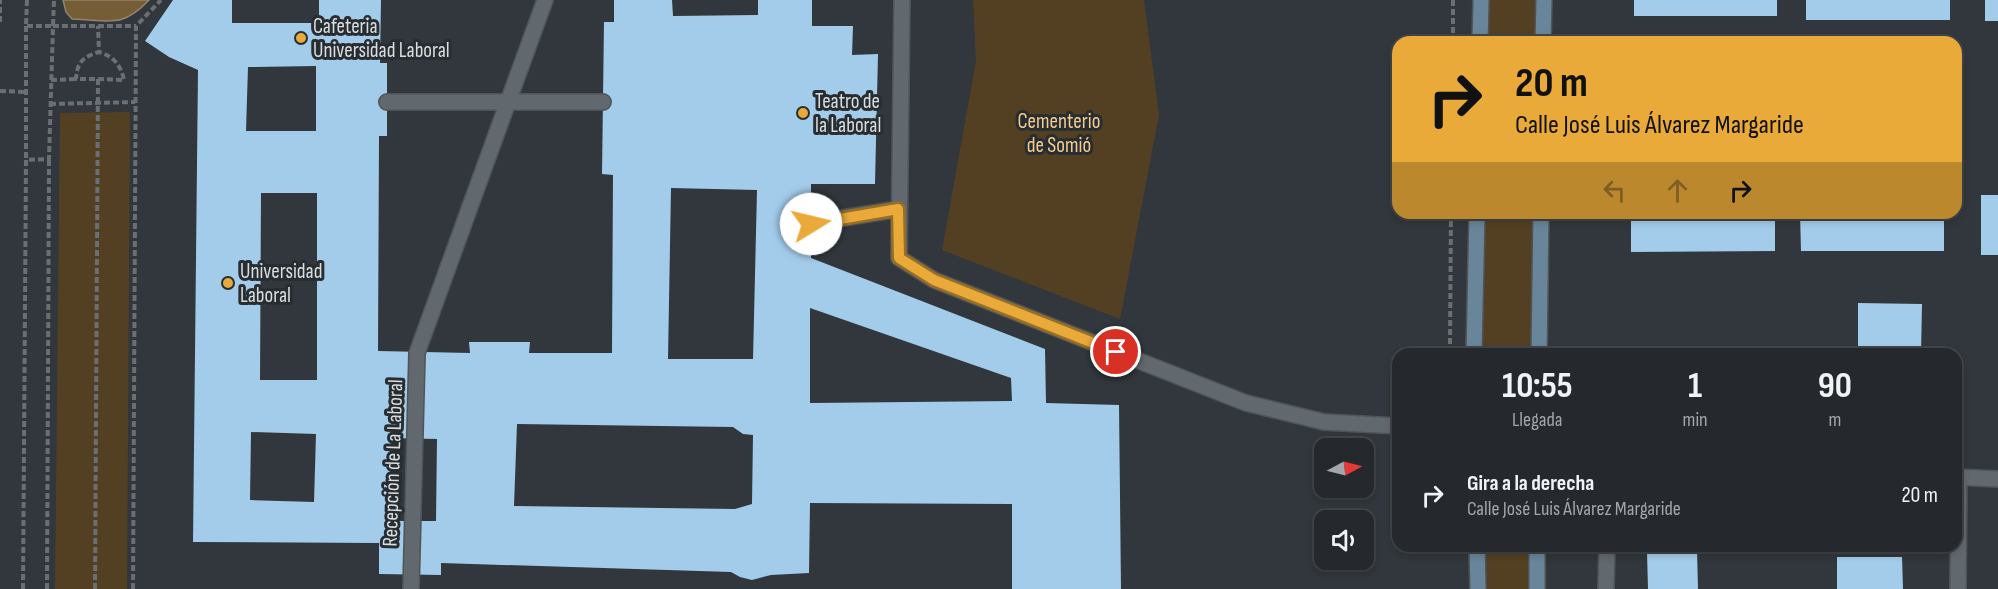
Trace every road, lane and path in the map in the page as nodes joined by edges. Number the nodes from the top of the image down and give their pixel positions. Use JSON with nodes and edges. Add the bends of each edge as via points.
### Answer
{"nodes":[{"id":1,"x":0,"y":0,"type":"edge"},
{"id":2,"x":27,"y":0,"type":"edge"},
{"id":3,"x":54,"y":0,"type":"edge"},
{"id":4,"x":161,"y":0,"type":"edge"},
{"id":5,"x":545,"y":0,"type":"edge"},
{"id":6,"x":902,"y":0,"type":"edge"},
{"id":7,"x":1453,"y":0,"type":"edge"},
{"id":8,"x":1481,"y":0,"type":"edge"},
{"id":9,"x":1544,"y":0,"type":"edge"},
{"id":10,"x":0,"y":22,"type":"edge"},
{"id":11,"x":26,"y":26,"type":"junction"},
{"id":12,"x":53,"y":26,"type":"junction"},
{"id":13,"x":98,"y":26,"type":"junction"},
{"id":14,"x":136,"y":26,"type":"junction"},
{"id":15,"x":1453,"y":36,"type":"edge"},
{"id":16,"x":1480,"y":36,"type":"edge"},
{"id":17,"x":1543,"y":36,"type":"edge"},
{"id":18,"x":99,"y":52,"type":"junction"},
{"id":19,"x":75,"y":79,"type":"junction"},
{"id":20,"x":98,"y":79,"type":"junction"},
{"id":21,"x":51,"y":80,"type":"junction"},
{"id":22,"x":124,"y":80,"type":"junction"},
{"id":23,"x":135,"y":80,"type":"junction"},
{"id":24,"x":0,"y":91,"type":"edge"},
{"id":25,"x":25,"y":92,"type":"junction"},
{"id":26,"x":135,"y":102,"type":"junction"},
{"id":27,"x":387,"y":102,"type":"dead end"},
{"id":28,"x":508,"y":102,"type":"junction"},
{"id":29,"x":603,"y":102,"type":"dead end"},
{"id":30,"x":98,"y":103,"type":"junction"},
{"id":31,"x":51,"y":104,"type":"junction"},
{"id":32,"x":49,"y":159,"type":"junction"},
{"id":33,"x":26,"y":160,"type":"junction"},
{"id":34,"x":898,"y":209,"type":"junction"},
{"id":35,"x":1451,"y":219,"type":"edge"},
{"id":36,"x":1477,"y":219,"type":"edge"},
{"id":37,"x":1541,"y":219,"type":"edge"},
{"id":38,"x":811,"y":224,"type":"dead end"},
{"id":39,"x":1450,"y":348,"type":"edge"},
{"id":40,"x":1474,"y":348,"type":"edge"},
{"id":41,"x":1539,"y":348,"type":"edge"},
{"id":42,"x":1392,"y":426,"type":"edge"},
{"id":43,"x":1962,"y":477,"type":"edge"},
{"id":44,"x":1998,"y":479,"type":"edge"},
{"id":45,"x":1477,"y":552,"type":"edge"},
{"id":46,"x":1537,"y":552,"type":"edge"},
{"id":47,"x":1607,"y":552,"type":"edge"},
{"id":48,"x":1958,"y":552,"type":"edge"},
{"id":49,"x":411,"y":582,"type":"edge"},
{"id":50,"x":22,"y":589,"type":"edge"},
{"id":51,"x":47,"y":589,"type":"edge"},
{"id":52,"x":95,"y":589,"type":"edge"},
{"id":53,"x":133,"y":589,"type":"edge"},
{"id":54,"x":1478,"y":589,"type":"edge"},
{"id":55,"x":1538,"y":589,"type":"edge"},
{"id":56,"x":1606,"y":589,"type":"edge"},
{"id":57,"x":1958,"y":589,"type":"edge"}],
"edges":[{"from":1,"to":10,"type":"path"},
{"from":2,"to":11,"type":"path"},
{"from":3,"to":12,"type":"path"},
{"from":4,"to":14,"type":"path"},
{"from":5,"to":28,"type":"street","name":"Recepción de La Laboral"},
{"from":6,"to":34,"type":"street"},
{"from":7,"to":15,"type":"path"},
{"from":8,"to":16,"type":"street"},
{"from":9,"to":17,"type":"street"},
{"from":11,"to":12,"type":"path"},
{"from":11,"to":25,"type":"path"},
{"from":12,"to":13,"type":"path"},
{"from":12,"to":21,"type":"path"},
{"from":13,"to":14,"type":"path"},
{"from":13,"to":18,"type":"path"},
{"from":14,"to":23,"type":"path"},
{"from":18,"to":19,"type":"path","via":[[82,60]]},
{"from":18,"to":22,"type":"path","via":[[109,55],[118,65]]},
{"from":19,"to":20,"type":"path"},
{"from":19,"to":21,"type":"path"},
{"from":20,"to":22,"type":"path"},
{"from":20,"to":30,"type":"path"},
{"from":21,"to":31,"type":"path"},
{"from":22,"to":23,"type":"path"},
{"from":23,"to":26,"type":"path"},
{"from":24,"to":25,"type":"path"},
{"from":25,"to":33,"type":"path"},
{"from":26,"to":30,"type":"path"},
{"from":26,"to":53,"type":"path"},
{"from":27,"to":28,"type":"street"},
{"from":28,"to":29,"type":"street"},
{"from":28,"to":49,"type":"street","name":"Recepción de La Laboral","via":[[417,352]]},
{"from":30,"to":31,"type":"path"},
{"from":30,"to":52,"type":"path"},
{"from":31,"to":32,"type":"path"},
{"from":32,"to":33,"type":"path"},
{"from":32,"to":51,"type":"path"},
{"from":33,"to":50,"type":"path"},
{"from":34,"to":38,"type":"street"},
{"from":34,"to":42,"type":"street","via":[[899,258],[934,280],[1246,404],[1324,422]]},
{"from":35,"to":39,"type":"path"},
{"from":36,"to":40,"type":"street"},
{"from":37,"to":41,"type":"street"},
{"from":43,"to":44,"type":"street"},
{"from":45,"to":54,"type":"street"},
{"from":46,"to":55,"type":"street"},
{"from":47,"to":56,"type":"street"},
{"from":48,"to":57,"type":"street"}]}
